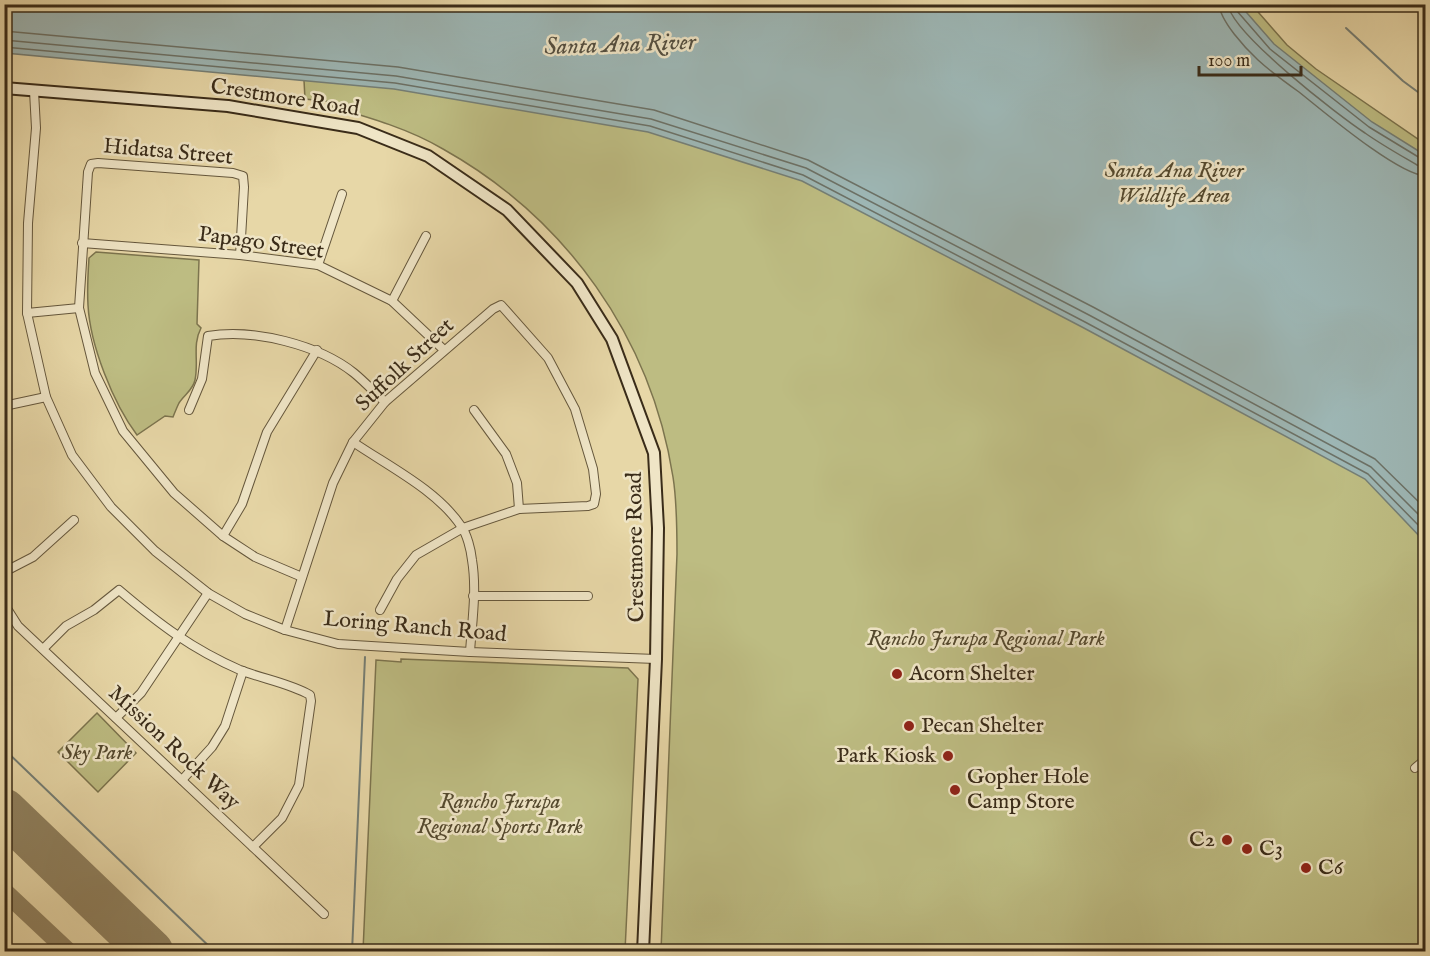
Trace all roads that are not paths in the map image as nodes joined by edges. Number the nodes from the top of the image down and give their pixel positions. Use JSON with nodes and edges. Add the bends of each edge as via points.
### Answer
{"nodes":[{"id":1,"x":4,"y":88,"type":"edge"},
{"id":2,"x":34,"y":91,"type":"junction"},
{"id":3,"x":342,"y":194,"type":"dead end"},
{"id":4,"x":426,"y":236,"type":"dead end"},
{"id":5,"x":82,"y":243,"type":"junction"},
{"id":6,"x":240,"y":255,"type":"junction"},
{"id":7,"x":318,"y":265,"type":"junction"},
{"id":8,"x":392,"y":301,"type":"junction"},
{"id":9,"x":79,"y":308,"type":"junction"},
{"id":10,"x":27,"y":313,"type":"junction"},
{"id":11,"x":317,"y":350,"type":"junction"},
{"id":12,"x":444,"y":350,"type":"junction"},
{"id":13,"x":46,"y":397,"type":"junction"},
{"id":14,"x":385,"y":402,"type":"junction"},
{"id":15,"x":4,"y":406,"type":"edge"},
{"id":16,"x":189,"y":410,"type":"dead end"},
{"id":17,"x":474,"y":410,"type":"dead end"},
{"id":18,"x":353,"y":442,"type":"junction"},
{"id":19,"x":519,"y":509,"type":"junction"},
{"id":20,"x":74,"y":520,"type":"dead end"},
{"id":21,"x":463,"y":528,"type":"junction"},
{"id":22,"x":223,"y":536,"type":"junction"},
{"id":23,"x":4,"y":572,"type":"edge"},
{"id":24,"x":302,"y":577,"type":"junction"},
{"id":25,"x":208,"y":593,"type":"junction"},
{"id":26,"x":473,"y":596,"type":"junction"},
{"id":27,"x":588,"y":596,"type":"dead end"},
{"id":28,"x":4,"y":604,"type":"edge"},
{"id":29,"x":380,"y":610,"type":"dead end"},
{"id":30,"x":285,"y":630,"type":"junction"},
{"id":31,"x":178,"y":638,"type":"junction"},
{"id":32,"x":43,"y":649,"type":"junction"},
{"id":33,"x":470,"y":652,"type":"junction"},
{"id":34,"x":656,"y":659,"type":"junction"},
{"id":35,"x":243,"y":671,"type":"junction"},
{"id":36,"x":116,"y":718,"type":"junction"},
{"id":37,"x":1425,"y":759,"type":"edge"},
{"id":38,"x":1415,"y":768,"type":"dead end"},
{"id":39,"x":182,"y":780,"type":"junction"},
{"id":40,"x":253,"y":847,"type":"junction"},
{"id":41,"x":324,"y":914,"type":"dead end"},
{"id":42,"x":643,"y":951,"type":"edge"}],
"edges":[{"from":1,"to":2,"type":"street","name":"Crestmore Road"},
{"from":2,"to":10,"type":"street","name":"Loring Ranch Road","via":[[36,128],[28,223]]},
{"from":2,"to":34,"type":"street","name":"Crestmore Road","via":[[228,106],[358,128],[428,156],[507,210],[577,283],[612,339],[654,453],[658,528]]},
{"from":3,"to":7,"type":"street"},
{"from":4,"to":8,"type":"street"},
{"from":5,"to":6,"type":"street","name":"Papago Street"},
{"from":5,"to":6,"type":"street","name":"Hidatsa Street","via":[[91,164],[233,173],[243,176],[244,187]]},
{"from":5,"to":9,"type":"street"},
{"from":6,"to":7,"type":"street","name":"Papago Street"},
{"from":7,"to":8,"type":"street","name":"Papago Street"},
{"from":8,"to":12,"type":"street","name":"Papago Street"},
{"from":9,"to":10,"type":"street"},
{"from":9,"to":22,"type":"street","via":[[95,373],[123,431],[174,493]]},
{"from":10,"to":13,"type":"street","name":"Loring Ranch Road"},
{"from":11,"to":14,"type":"street","via":[[353,372]]},
{"from":11,"to":16,"type":"street","via":[[252,335],[208,336],[202,379]]},
{"from":11,"to":22,"type":"street","via":[[267,432],[242,504]]},
{"from":12,"to":14,"type":"street","name":"Suffolk Street"},
{"from":12,"to":19,"type":"street","name":"Suffolk Street","via":[[501,305],[548,358],[575,409],[593,469],[594,504]]},
{"from":13,"to":15,"type":"street"},
{"from":13,"to":25,"type":"street","name":"Loring Ranch Road","via":[[72,455],[111,507],[155,551]]},
{"from":14,"to":18,"type":"street","name":"Suffolk Street"},
{"from":17,"to":19,"type":"street","via":[[506,454],[517,483]]},
{"from":18,"to":21,"type":"street","via":[[431,494]]},
{"from":18,"to":24,"type":"street","name":"Suffolk Street","via":[[333,483]]},
{"from":19,"to":21,"type":"street"},
{"from":20,"to":23,"type":"street","via":[[33,557]]},
{"from":21,"to":26,"type":"street","via":[[472,560]]},
{"from":21,"to":29,"type":"street","via":[[416,555]]},
{"from":22,"to":24,"type":"street","via":[[255,557]]},
{"from":24,"to":30,"type":"street","name":"Suffolk Street"},
{"from":25,"to":30,"type":"street","name":"Loring Ranch Road"},
{"from":25,"to":31,"type":"street"},
{"from":26,"to":27,"type":"street"},
{"from":26,"to":33,"type":"street"},
{"from":28,"to":32,"type":"street","name":"Mission Rock Way","via":[[18,626]]},
{"from":30,"to":33,"type":"street","name":"Loring Ranch Road","via":[[338,644]]},
{"from":31,"to":32,"type":"street","via":[[119,590],[66,626]]},
{"from":31,"to":35,"type":"street"},
{"from":31,"to":36,"type":"street","via":[[141,693]]},
{"from":32,"to":36,"type":"street","name":"Mission Rock Way"},
{"from":33,"to":34,"type":"street","name":"Loring Ranch Road"},
{"from":34,"to":42,"type":"street","name":"Crestmore Road"},
{"from":35,"to":39,"type":"street","via":[[225,726]]},
{"from":35,"to":40,"type":"street","via":[[310,695],[311,701],[299,785],[282,818]]},
{"from":36,"to":39,"type":"street","name":"Mission Rock Way"},
{"from":37,"to":38,"type":"street"},
{"from":39,"to":40,"type":"street","name":"Mission Rock Way"},
{"from":40,"to":41,"type":"street","name":"Mission Rock Way"}]}
